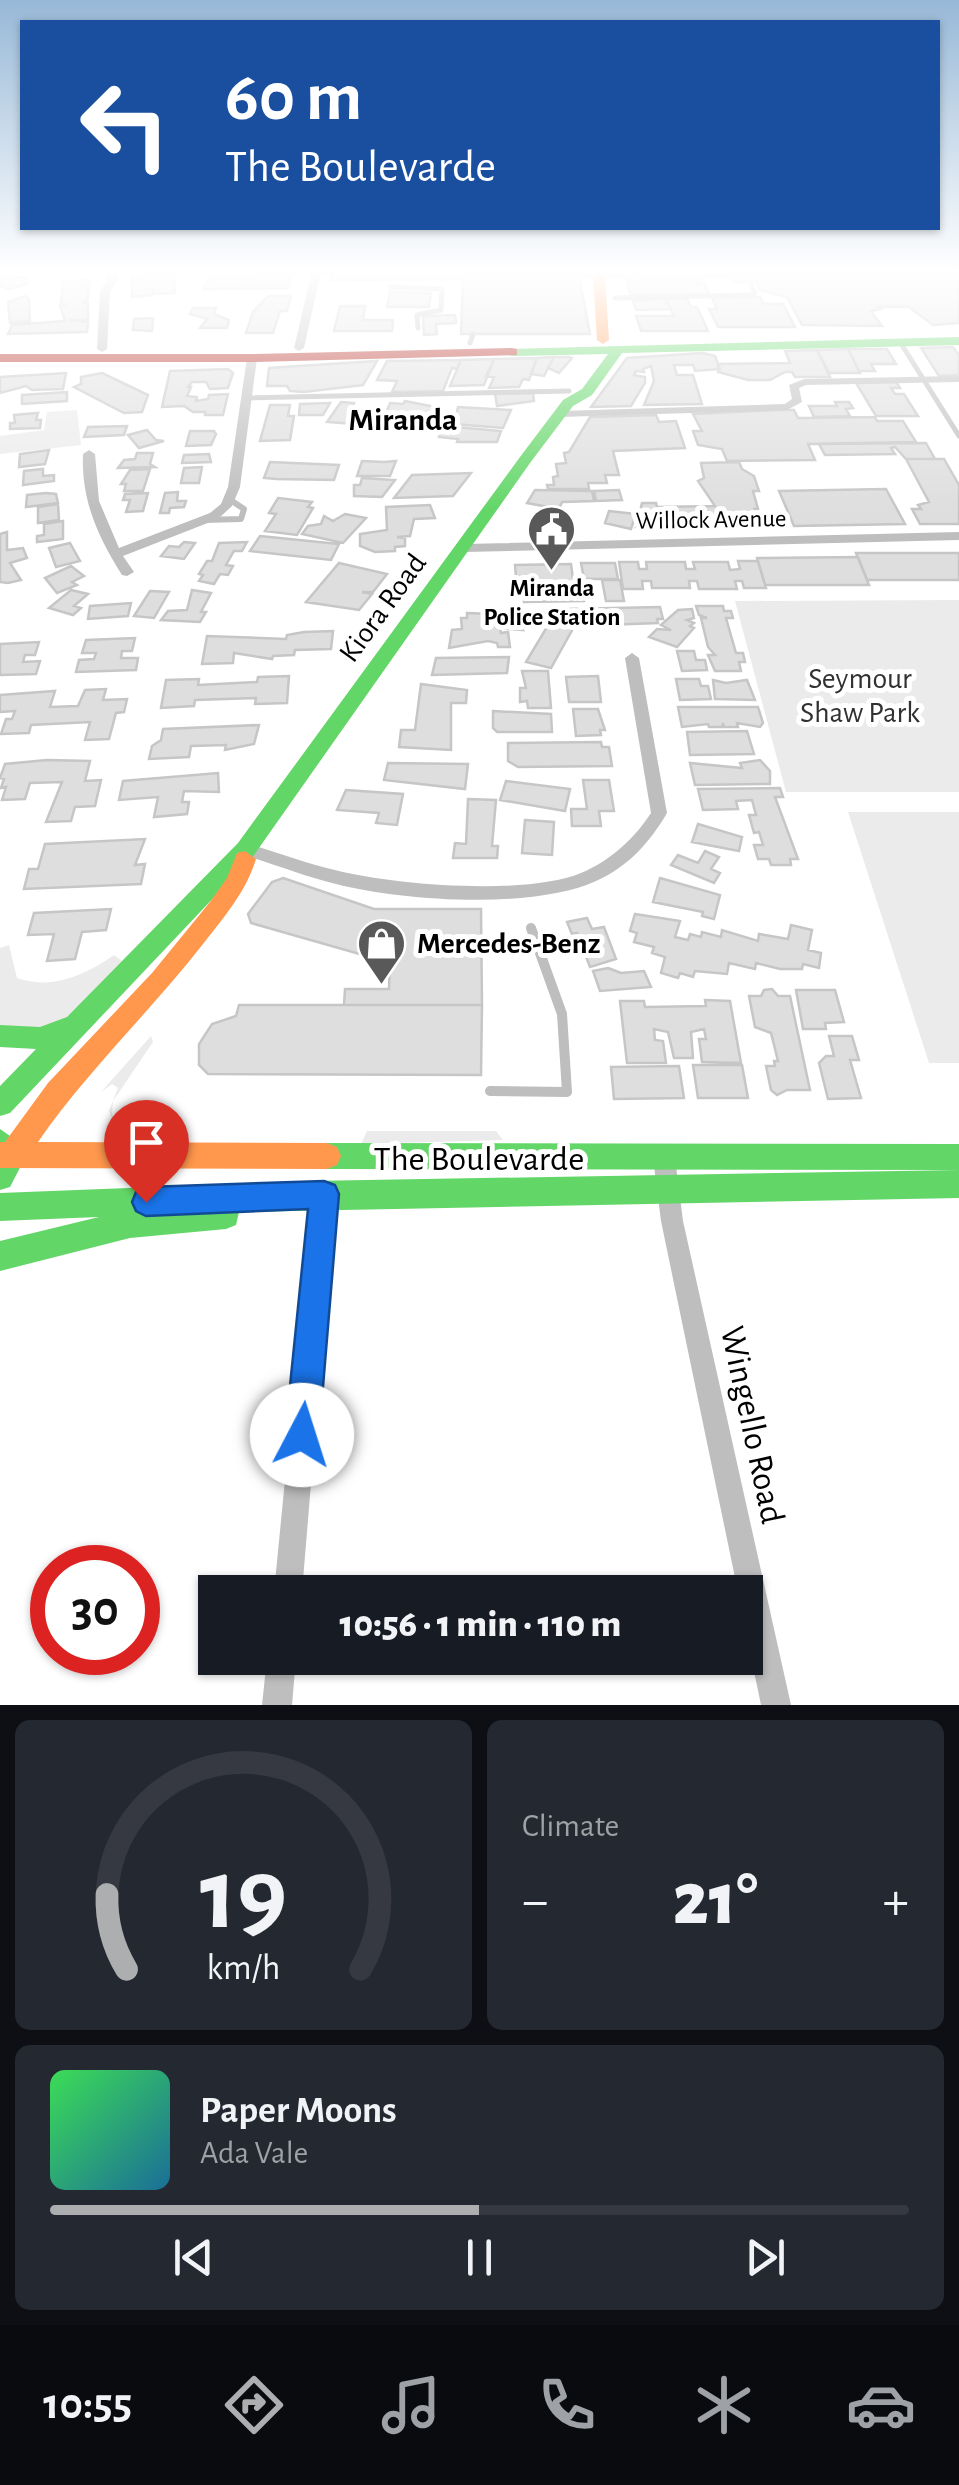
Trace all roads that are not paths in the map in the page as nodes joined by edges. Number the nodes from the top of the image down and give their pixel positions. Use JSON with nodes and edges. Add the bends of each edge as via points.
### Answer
{"nodes":[{"id":1,"x":43,"y":351,"type":"edge"},
{"id":2,"x":101,"y":351,"type":"edge"},
{"id":3,"x":315,"y":351,"type":"edge"},
{"id":4,"x":361,"y":351,"type":"edge"},
{"id":5,"x":606,"y":351,"type":"edge"},
{"id":6,"x":905,"y":351,"type":"edge"},
{"id":7,"x":297,"y":352,"type":"junction"},
{"id":8,"x":101,"y":354,"type":"junction"},
{"id":9,"x":0,"y":358,"type":"edge"},
{"id":10,"x":252,"y":358,"type":"junction"},
{"id":11,"x":959,"y":378,"type":"edge"},
{"id":12,"x":923,"y":380,"type":"junction"},
{"id":13,"x":247,"y":398,"type":"junction"},
{"id":14,"x":566,"y":403,"type":"junction"},
{"id":15,"x":959,"y":436,"type":"edge"},
{"id":16,"x":89,"y":454,"type":"dead end"},
{"id":17,"x":230,"y":498,"type":"junction"},
{"id":18,"x":204,"y":520,"type":"junction"},
{"id":19,"x":959,"y":536,"type":"edge"},
{"id":20,"x":464,"y":548,"type":"junction"},
{"id":21,"x":116,"y":554,"type":"junction"},
{"id":22,"x":128,"y":572,"type":"dead end"},
{"id":23,"x":632,"y":658,"type":"dead end"},
{"id":24,"x":246,"y":849,"type":"junction"},
{"id":25,"x":531,"y":928,"type":"dead end"},
{"id":26,"x":78,"y":1022,"type":"junction"},
{"id":27,"x":0,"y":1036,"type":"edge"},
{"id":28,"x":490,"y":1092,"type":"dead end"},
{"id":29,"x":0,"y":1104,"type":"edge"},
{"id":30,"x":4,"y":1150,"type":"edge"},
{"id":31,"x":959,"y":1157,"type":"edge"},
{"id":32,"x":664,"y":1158,"type":"junction"},
{"id":33,"x":0,"y":1177,"type":"edge"},
{"id":34,"x":959,"y":1184,"type":"edge"},
{"id":35,"x":668,"y":1192,"type":"junction"},
{"id":36,"x":324,"y":1194,"type":"junction"},
{"id":37,"x":0,"y":1207,"type":"edge"},
{"id":38,"x":0,"y":1256,"type":"edge"},
{"id":39,"x":290,"y":1575,"type":"edge"},
{"id":40,"x":281,"y":1675,"type":"edge"},
{"id":41,"x":278,"y":1705,"type":"edge"},
{"id":42,"x":776,"y":1705,"type":"edge"}],
"edges":[{"from":1,"to":8,"type":"main road"},
{"from":2,"to":8,"type":"street"},
{"from":3,"to":7,"type":"main road"},
{"from":4,"to":7,"type":"main road"},
{"from":5,"to":14,"type":"main road","name":"Kiora Road","via":[[586,392]]},
{"from":6,"to":12,"type":"lane"},
{"from":7,"to":8,"type":"main road"},
{"from":7,"to":10,"type":"main road"},
{"from":8,"to":9,"type":"main road"},
{"from":8,"to":10,"type":"main road"},
{"from":10,"to":13,"type":"street"},
{"from":11,"to":12,"type":"street"},
{"from":12,"to":14,"type":"street","via":[[804,382],[792,387],[798,400],[787,407]]},
{"from":12,"to":15,"type":"lane"},
{"from":13,"to":14,"type":"lane"},
{"from":13,"to":17,"type":"street"},
{"from":14,"to":20,"type":"main road","name":"Kiora Road"},
{"from":16,"to":21,"type":"street","via":[[92,502]]},
{"from":17,"to":18,"type":"street"},
{"from":17,"to":18,"type":"lane","via":[[244,509],[241,519]]},
{"from":18,"to":21,"type":"street"},
{"from":19,"to":20,"type":"street","name":"Willock Avenue"},
{"from":20,"to":24,"type":"main road","name":"Kiora Road"},
{"from":21,"to":22,"type":"street"},
{"from":23,"to":24,"type":"street","via":[[659,813],[650,830],[606,868],[578,882],[537,889],[361,883]]},
{"from":24,"to":26,"type":"main road","name":"Kiora Road"},
{"from":24,"to":30,"type":"main road","name":"Kiora Road","via":[[238,881],[161,980]]},
{"from":25,"to":28,"type":"lane","via":[[562,1014],[567,1092]]},
{"from":26,"to":27,"type":"main road","via":[[45,1037]]},
{"from":26,"to":29,"type":"main road","name":"Kiora Road"},
{"from":30,"to":32,"type":"main road","name":"The Boulevarde"},
{"from":30,"to":33,"type":"main road","name":"Kiora Road"},
{"from":31,"to":32,"type":"main road","name":"The Boulevarde"},
{"from":32,"to":35,"type":"street","name":"Wingello Road"},
{"from":34,"to":35,"type":"main road","name":"The Boulevarde"},
{"from":35,"to":36,"type":"main road","name":"The Boulevarde"},
{"from":35,"to":42,"type":"street","name":"Wingello Road"},
{"from":36,"to":37,"type":"main road","name":"The Boulevarde"},
{"from":36,"to":38,"type":"main road","via":[[250,1214],[130,1224]]},
{"from":36,"to":39,"type":"street"},
{"from":40,"to":41,"type":"street"}]}
